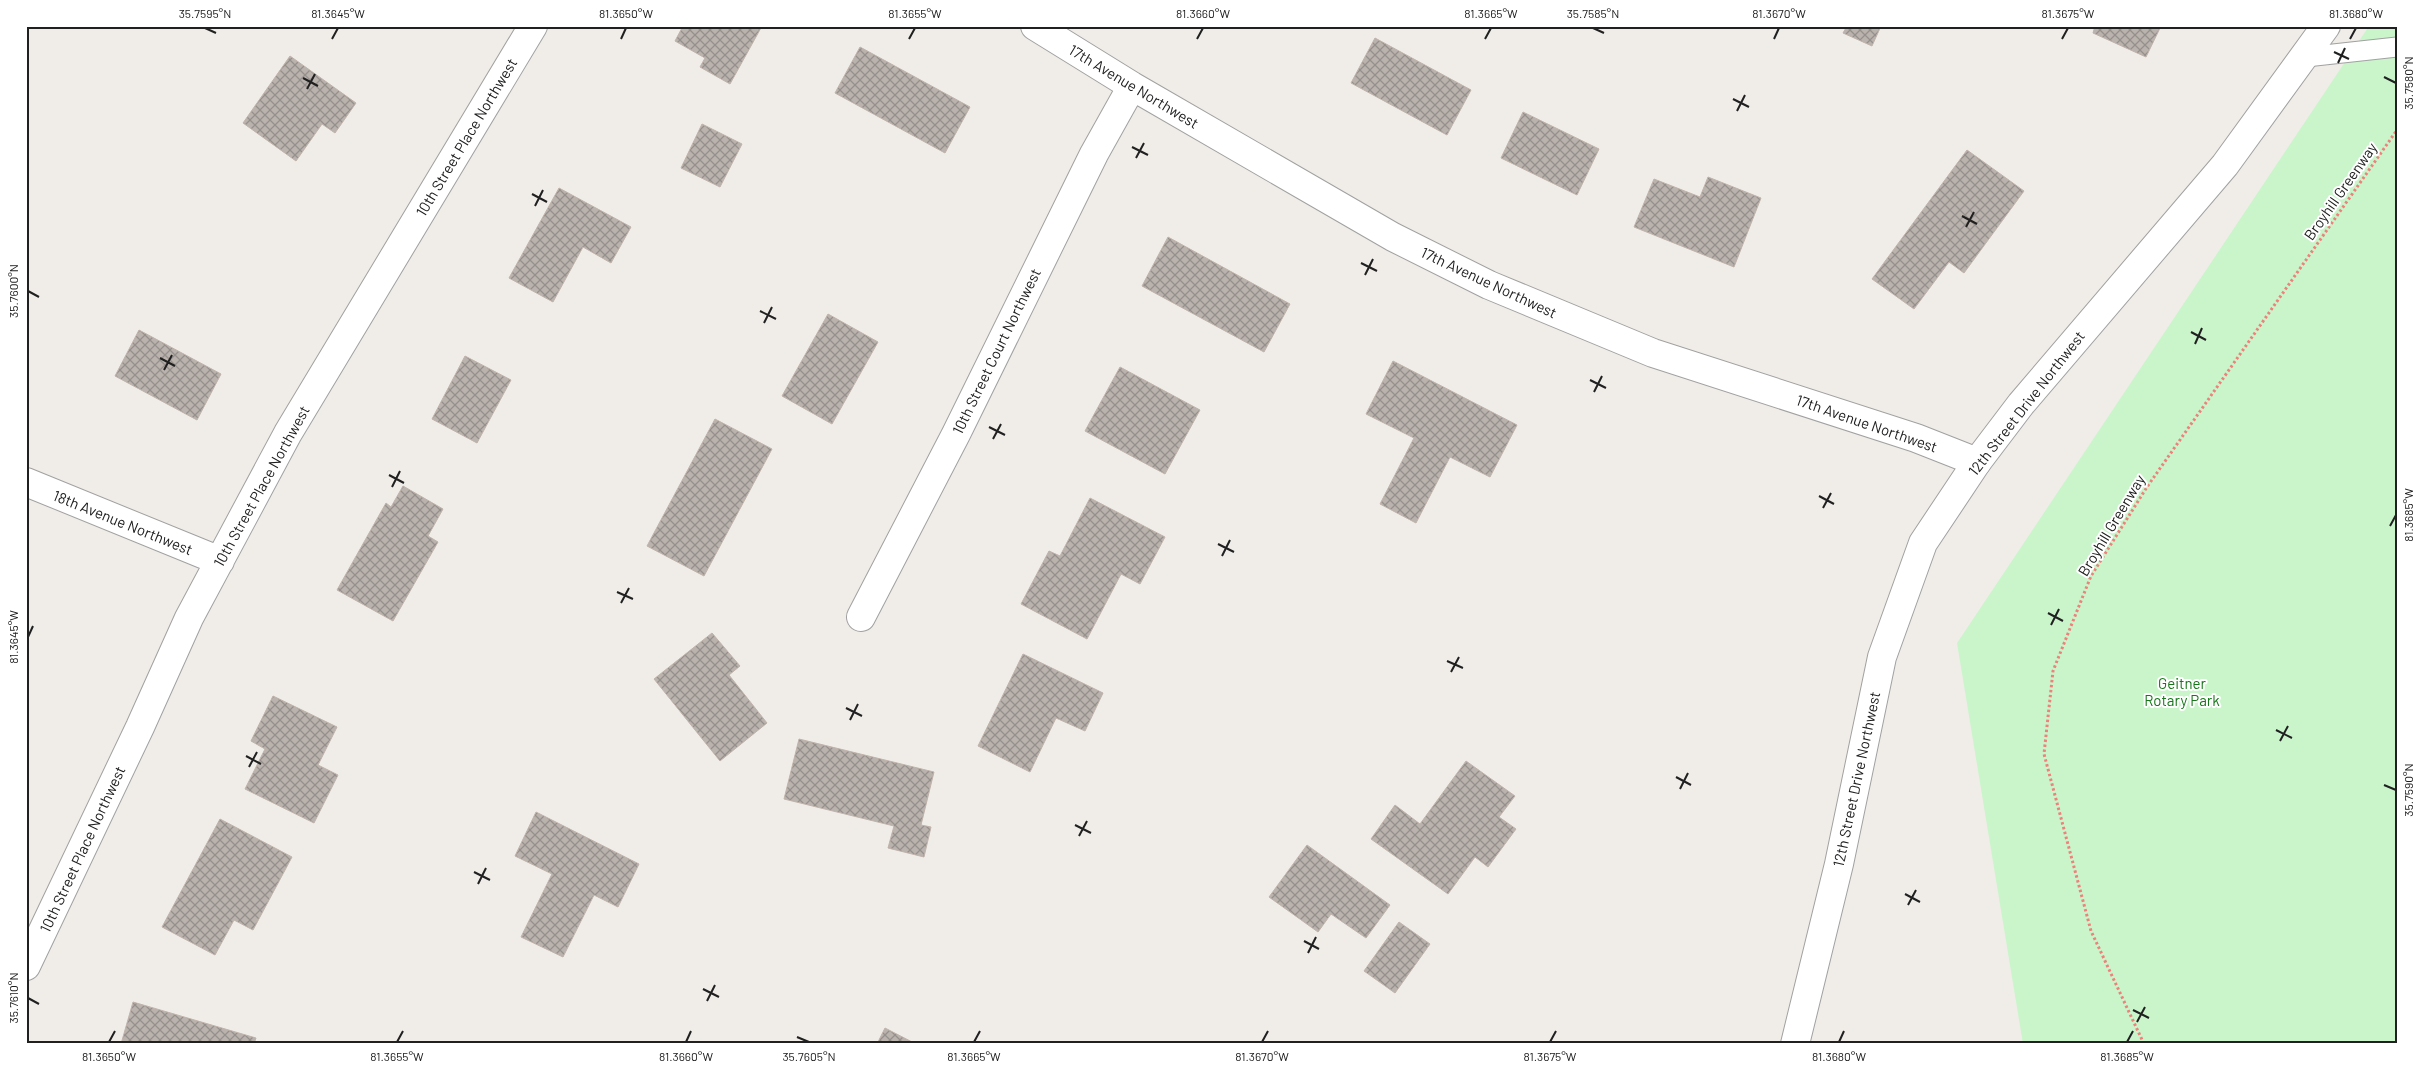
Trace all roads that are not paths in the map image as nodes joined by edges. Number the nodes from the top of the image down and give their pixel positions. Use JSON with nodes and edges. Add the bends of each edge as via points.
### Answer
{"nodes":[{"id":1,"x":533,"y":26,"type":"edge"},
{"id":2,"x":1035,"y":26,"type":"edge"},
{"id":3,"x":2326,"y":26,"type":"edge"},
{"id":4,"x":2397,"y":47,"type":"edge"},
{"id":5,"x":2306,"y":57,"type":"junction"},
{"id":6,"x":1132,"y":86,"type":"junction"},
{"id":7,"x":1977,"y":462,"type":"junction"},
{"id":8,"x":26,"y":482,"type":"edge"},
{"id":9,"x":220,"y":561,"type":"junction"},
{"id":10,"x":861,"y":617,"type":"dead end"},
{"id":11,"x":26,"y":966,"type":"edge"},
{"id":12,"x":1795,"y":1044,"type":"edge"}],
"edges":[{"from":1,"to":9,"type":"street","name":"10th Street Place Northwest","via":[[288,433]]},
{"from":2,"to":6,"type":"street","name":"17th Avenue Northwest"},
{"from":3,"to":5,"type":"street","name":"12th Street Drive Northwest"},
{"from":4,"to":5,"type":"lane"},
{"from":5,"to":7,"type":"street","name":"12th Street Drive Northwest","via":[[2225,165],[2021,404]]},
{"from":6,"to":7,"type":"street","name":"17th Avenue Northwest","via":[[1393,237],[1489,285],[1653,353],[1916,438]]},
{"from":6,"to":10,"type":"street","name":"10th Street Court Northwest","via":[[1094,154],[956,434]]},
{"from":7,"to":12,"type":"street","name":"12th Street Drive Northwest","via":[[1923,543],[1882,657],[1839,864]]},
{"from":8,"to":9,"type":"street","name":"18th Avenue Northwest"},
{"from":9,"to":11,"type":"street","name":"10th Street Place Northwest","via":[[189,618]]}]}
